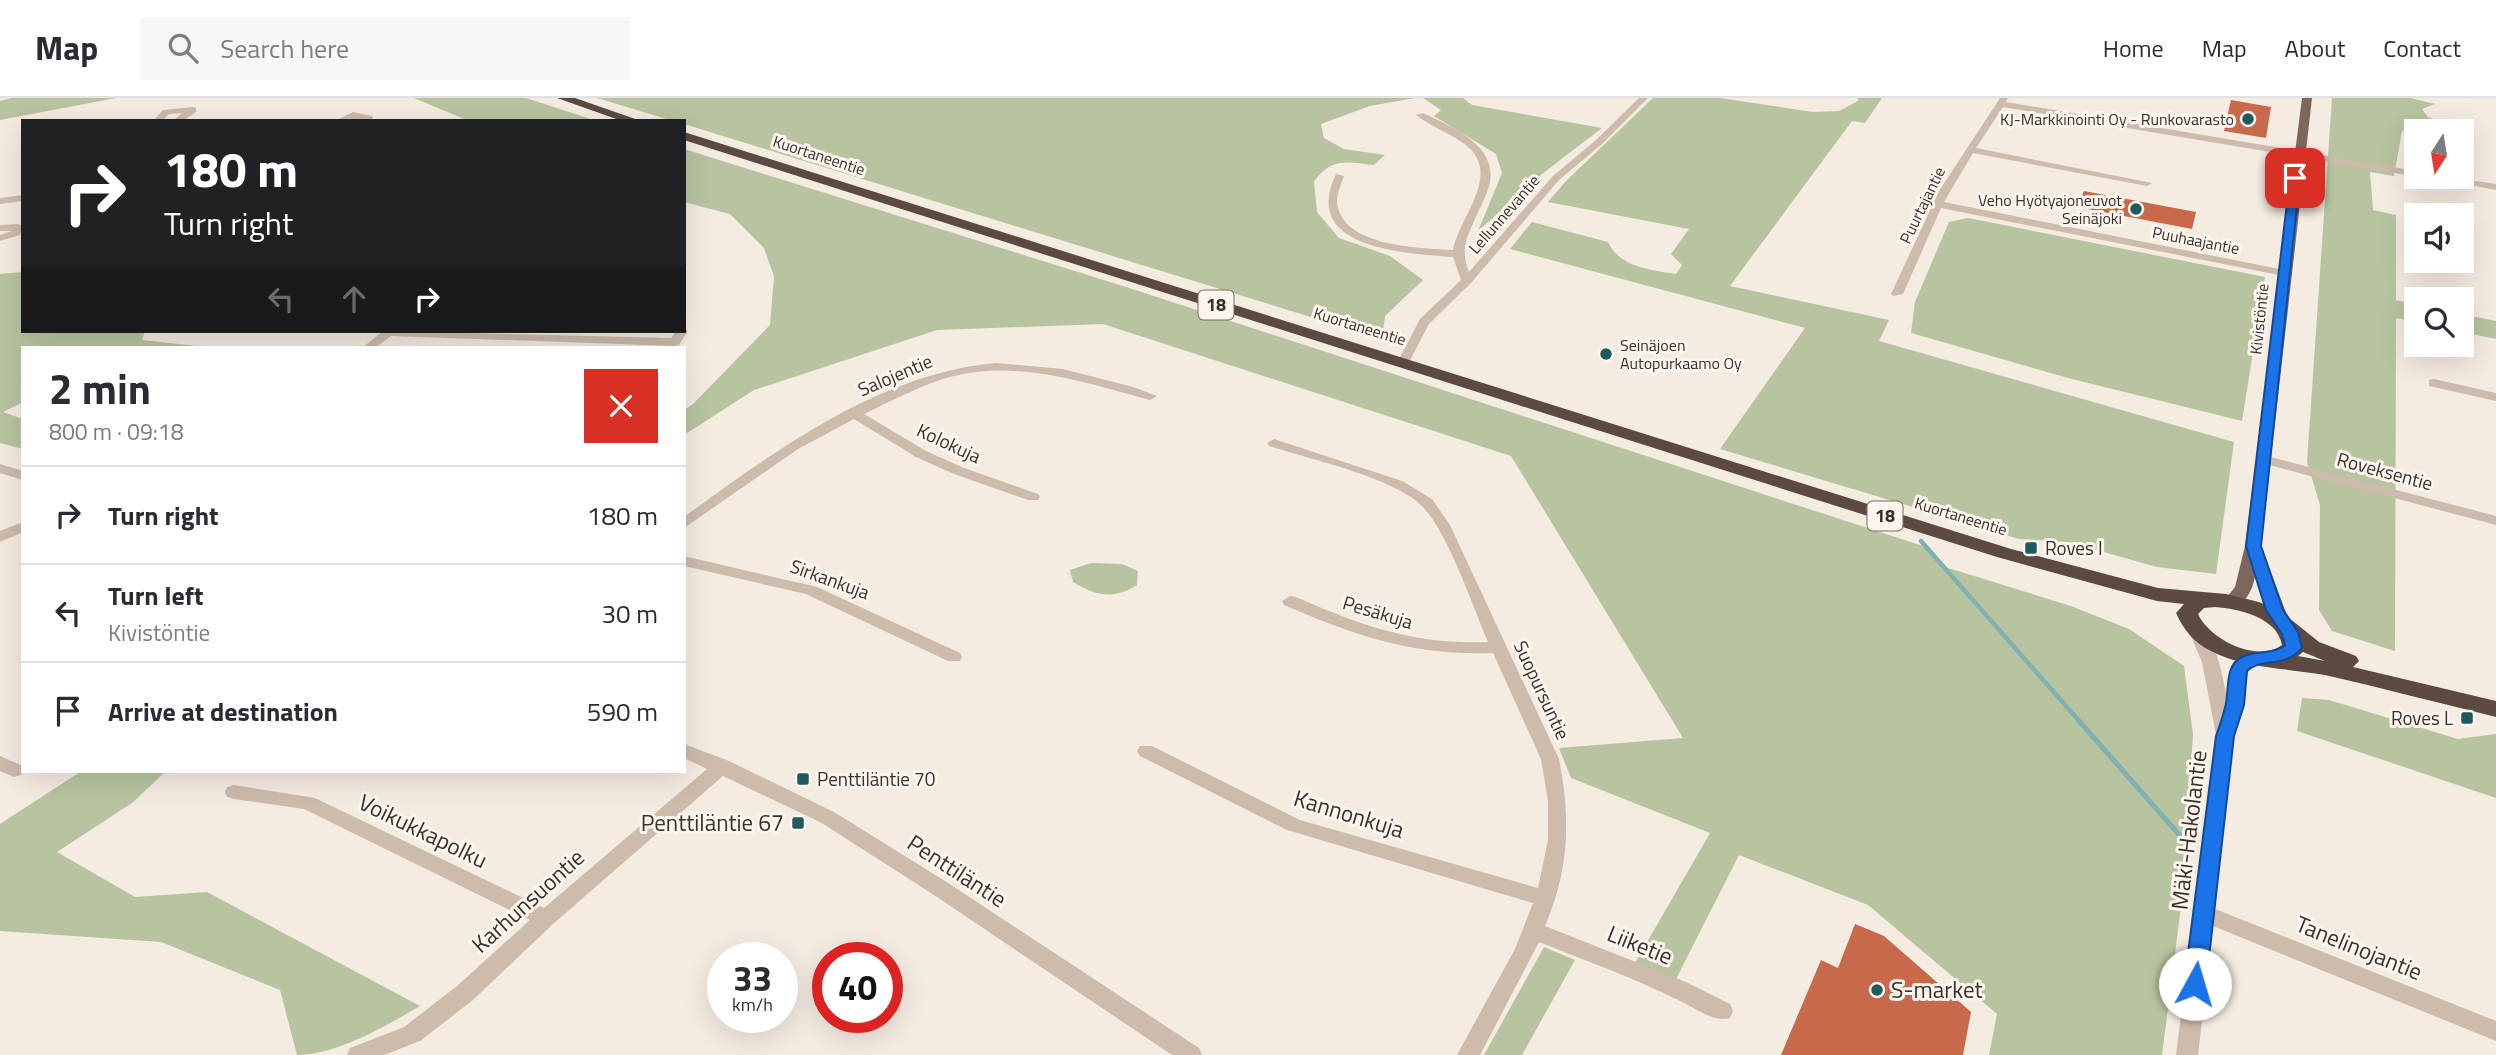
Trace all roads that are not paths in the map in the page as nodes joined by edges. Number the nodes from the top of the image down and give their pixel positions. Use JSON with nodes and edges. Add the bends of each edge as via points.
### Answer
{"nodes":[{"id":1,"x":563,"y":98,"type":"edge"},
{"id":2,"x":1644,"y":98,"type":"edge"},
{"id":3,"x":2306,"y":98,"type":"edge"},
{"id":4,"x":2002,"y":101,"type":"edge"},
{"id":5,"x":1420,"y":115,"type":"dead end"},
{"id":6,"x":160,"y":119,"type":"edge"},
{"id":7,"x":180,"y":119,"type":"edge"},
{"id":8,"x":344,"y":119,"type":"edge"},
{"id":9,"x":367,"y":119,"type":"edge"},
{"id":10,"x":629,"y":119,"type":"edge"},
{"id":11,"x":686,"y":137,"type":"edge"},
{"id":12,"x":1970,"y":150,"type":"junction"},
{"id":13,"x":2298,"y":154,"type":"junction"},
{"id":14,"x":2404,"y":172,"type":"edge"},
{"id":15,"x":1339,"y":176,"type":"dead end"},
{"id":16,"x":2147,"y":183,"type":"dead end"},
{"id":17,"x":2474,"y":183,"type":"edge"},
{"id":18,"x":2496,"y":187,"type":"edge"},
{"id":19,"x":21,"y":198,"type":"edge"},
{"id":20,"x":0,"y":201,"type":"edge"},
{"id":21,"x":1938,"y":204,"type":"junction"},
{"id":22,"x":0,"y":228,"type":"edge"},
{"id":23,"x":0,"y":238,"type":"edge"},
{"id":24,"x":1458,"y":254,"type":"junction"},
{"id":25,"x":2284,"y":273,"type":"junction"},
{"id":26,"x":1466,"y":281,"type":"junction"},
{"id":27,"x":1897,"y":294,"type":"dead end"},
{"id":28,"x":387,"y":333,"type":"edge"},
{"id":29,"x":436,"y":333,"type":"edge"},
{"id":30,"x":632,"y":333,"type":"edge"},
{"id":31,"x":681,"y":333,"type":"edge"},
{"id":32,"x":579,"y":339,"type":"junction"},
{"id":33,"x":370,"y":346,"type":"edge"},
{"id":34,"x":1403,"y":363,"type":"junction"},
{"id":35,"x":2434,"y":383,"type":"dead end"},
{"id":36,"x":1150,"y":396,"type":"dead end"},
{"id":37,"x":2496,"y":397,"type":"edge"},
{"id":38,"x":855,"y":413,"type":"junction"},
{"id":39,"x":1275,"y":443,"type":"dead end"},
{"id":40,"x":2263,"y":459,"type":"junction"},
{"id":41,"x":0,"y":468,"type":"edge"},
{"id":42,"x":21,"y":475,"type":"edge"},
{"id":43,"x":1032,"y":497,"type":"dead end"},
{"id":44,"x":2496,"y":521,"type":"edge"},
{"id":45,"x":686,"y":523,"type":"edge"},
{"id":46,"x":21,"y":527,"type":"edge"},
{"id":47,"x":0,"y":537,"type":"edge"},
{"id":48,"x":2253,"y":546,"type":"junction"},
{"id":49,"x":2022,"y":558,"type":"junction"},
{"id":50,"x":686,"y":561,"type":"edge"},
{"id":51,"x":2207,"y":600,"type":"junction"},
{"id":52,"x":1290,"y":601,"type":"dead end"},
{"id":53,"x":2232,"y":601,"type":"junction"},
{"id":54,"x":2193,"y":626,"type":"junction"},
{"id":55,"x":2285,"y":628,"type":"junction"},
{"id":56,"x":1499,"y":647,"type":"junction"},
{"id":57,"x":954,"y":657,"type":"dead end"},
{"id":58,"x":2262,"y":658,"type":"junction"},
{"id":59,"x":2496,"y":709,"type":"edge"},
{"id":60,"x":2225,"y":736,"type":"junction"},
{"id":61,"x":686,"y":751,"type":"edge"},
{"id":62,"x":1146,"y":751,"type":"dead end"},
{"id":63,"x":722,"y":766,"type":"junction"},
{"id":64,"x":234,"y":792,"type":"dead end"},
{"id":65,"x":1547,"y":899,"type":"junction"},
{"id":66,"x":2203,"y":913,"type":"junction"},
{"id":67,"x":546,"y":919,"type":"junction"},
{"id":68,"x":1535,"y":931,"type":"junction"},
{"id":69,"x":1722,"y":1011,"type":"dead end"},
{"id":70,"x":2496,"y":1031,"type":"edge"},
{"id":71,"x":1186,"y":1054,"type":"edge"},
{"id":72,"x":358,"y":1055,"type":"edge"},
{"id":73,"x":1468,"y":1055,"type":"edge"},
{"id":74,"x":2187,"y":1055,"type":"edge"}],
"edges":[{"from":1,"to":10,"type":"highway"},
{"from":2,"to":26,"type":"street","name":"Lellunnevantie","via":[[1556,178]]},
{"from":3,"to":13,"type":"main road","name":"Kivistöntie"},
{"from":4,"to":12,"type":"street","name":"Puurtajantie"},
{"from":4,"to":13,"type":"street"},
{"from":5,"to":24,"type":"street","via":[[1476,149],[1487,165],[1487,178]]},
{"from":6,"to":7,"type":"street","via":[[166,112],[193,110]]},
{"from":8,"to":9,"type":"street","via":[[353,115]]},
{"from":11,"to":34,"type":"highway","name":"Kuortaneentie","number":"18"},
{"from":12,"to":16,"type":"street"},
{"from":12,"to":21,"type":"street","name":"Puurtajantie"},
{"from":13,"to":14,"type":"street"},
{"from":13,"to":25,"type":"main road","name":"Kivistöntie"},
{"from":15,"to":24,"type":"street","via":[[1332,191],[1332,212],[1339,225],[1354,236],[1373,243]]},
{"from":17,"to":18,"type":"street"},
{"from":19,"to":20,"type":"street"},
{"from":21,"to":25,"type":"street","name":"Puuhaajantie"},
{"from":21,"to":27,"type":"street","name":"Puurtajantie"},
{"from":22,"to":23,"type":"street","via":[[18,227],[16,233]]},
{"from":24,"to":26,"type":"street"},
{"from":25,"to":40,"type":"main road","name":"Kivistöntie"},
{"from":26,"to":34,"type":"street","name":"Lellunnevantie","via":[[1424,322]]},
{"from":28,"to":33,"type":"street"},
{"from":29,"to":32,"type":"street"},
{"from":30,"to":32,"type":"street"},
{"from":31,"to":32,"type":"street","via":[[676,342]]},
{"from":34,"to":49,"type":"highway","name":"Kuortaneentie","number":"18"},
{"from":35,"to":37,"type":"street"},
{"from":36,"to":38,"type":"street","name":"Salojentie","via":[[1079,375],[997,367],[933,378]]},
{"from":38,"to":43,"type":"street","name":"Kolokuja","via":[[921,454]]},
{"from":38,"to":45,"type":"street","name":"Salojentie","via":[[792,446]]},
{"from":39,"to":56,"type":"street","name":"Suopursuntie","via":[[1388,482],[1428,503]]},
{"from":40,"to":44,"type":"street","name":"Roveksentie"},
{"from":40,"to":48,"type":"main road","name":"Kivistöntie"},
{"from":41,"to":42,"type":"street"},
{"from":46,"to":47,"type":"street"},
{"from":48,"to":53,"type":"main road","name":"Kivistöntie","via":[[2244,589]]},
{"from":48,"to":55,"type":"main road","name":"Kivistöntie"},
{"from":49,"to":51,"type":"highway","name":"Kuortaneentie","number":"18","via":[[2157,594]]},
{"from":49,"to":54,"type":"highway","name":"Kuortaneentie","number":"18","via":[[2161,608]]},
{"from":50,"to":57,"type":"street","name":"Sirkankuja","via":[[811,590]]},
{"from":51,"to":53,"type":"highway","number":"18"},
{"from":51,"to":54,"type":"highway","via":[[2190,607],[2187,613]]},
{"from":52,"to":56,"type":"street","name":"Pesäkuja","via":[[1395,642]]},
{"from":53,"to":55,"type":"highway","number":"18","via":[[2258,610]]},
{"from":54,"to":58,"type":"highway","number":"18","via":[[2230,651]]},
{"from":54,"to":60,"type":"street","name":"Mäki-Hakolantie","via":[[2211,662]]},
{"from":55,"to":58,"type":"highway","via":[[2294,648]]},
{"from":55,"to":59,"type":"highway","number":"18","via":[[2311,648]]},
{"from":56,"to":65,"type":"street","name":"Suopursuntie","via":[[1549,756],[1558,796],[1560,837]]},
{"from":58,"to":59,"type":"highway","number":"18","via":[[2325,668]]},
{"from":58,"to":60,"type":"street","name":"Mäki-Hakolantie","via":[[2240,666]]},
{"from":60,"to":66,"type":"street","name":"Mäki-Hakolantie"},
{"from":61,"to":63,"type":"street","name":"Penttiläntie"},
{"from":62,"to":65,"type":"street","name":"Kannonkuja","via":[[1294,825]]},
{"from":63,"to":67,"type":"street","name":"Karhunsuontie"},
{"from":63,"to":71,"type":"street","name":"Penttiläntie","via":[[827,817]]},
{"from":64,"to":67,"type":"street","name":"Voikukkapolku","via":[[308,803]]},
{"from":65,"to":68,"type":"street","name":"Suopursuntie"},
{"from":66,"to":70,"type":"street","name":"Tanelinojantie"},
{"from":66,"to":74,"type":"street","name":"Mäki-Hakolantie"},
{"from":67,"to":72,"type":"street","name":"Karhunsuontie","via":[[412,1034]]},
{"from":68,"to":69,"type":"street","name":"Liiketie"},
{"from":68,"to":73,"type":"street","name":"Suopursuntie"}]}
